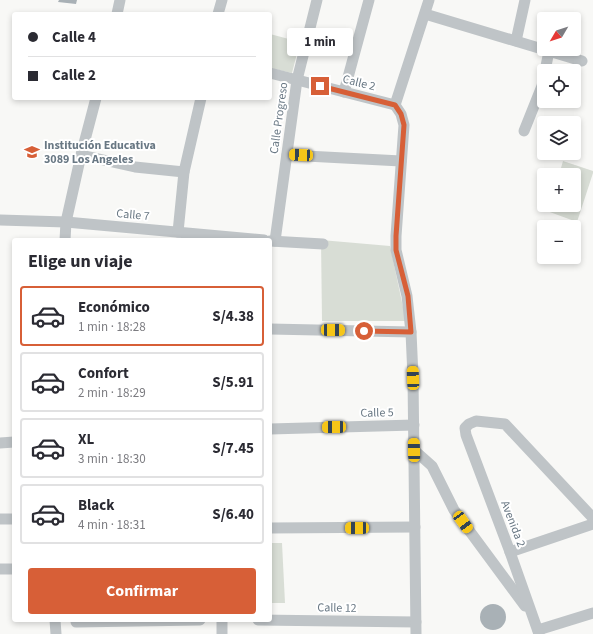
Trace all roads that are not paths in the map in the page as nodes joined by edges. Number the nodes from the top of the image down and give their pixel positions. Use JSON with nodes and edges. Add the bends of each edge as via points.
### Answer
{"nodes":[{"id":1,"x":120,"y":0,"type":"edge"},
{"id":2,"x":222,"y":0,"type":"edge"},
{"id":3,"x":317,"y":0,"type":"edge"},
{"id":4,"x":369,"y":0,"type":"edge"},
{"id":5,"x":429,"y":0,"type":"edge"},
{"id":6,"x":526,"y":0,"type":"edge"},
{"id":7,"x":117,"y":12,"type":"edge"},
{"id":8,"x":219,"y":12,"type":"edge"},
{"id":9,"x":425,"y":14,"type":"junction"},
{"id":10,"x":516,"y":41,"type":"junction"},
{"id":11,"x":537,"y":47,"type":"edge"},
{"id":12,"x":567,"y":56,"type":"edge"},
{"id":13,"x":582,"y":61,"type":"dead end"},
{"id":14,"x":272,"y":74,"type":"edge"},
{"id":15,"x":297,"y":80,"type":"junction"},
{"id":16,"x":344,"y":92,"type":"junction"},
{"id":17,"x":537,"y":98,"type":"edge"},
{"id":18,"x":95,"y":100,"type":"edge"},
{"id":19,"x":201,"y":100,"type":"edge"},
{"id":20,"x":395,"y":105,"type":"junction"},
{"id":21,"x":524,"y":131,"type":"dead end"},
{"id":22,"x":81,"y":155,"type":"junction"},
{"id":23,"x":287,"y":155,"type":"junction"},
{"id":24,"x":401,"y":161,"type":"junction"},
{"id":25,"x":184,"y":172,"type":"junction"},
{"id":26,"x":0,"y":220,"type":"edge"},
{"id":27,"x":66,"y":222,"type":"junction"},
{"id":28,"x":178,"y":232,"type":"junction"},
{"id":29,"x":65,"y":238,"type":"edge"},
{"id":30,"x":225,"y":238,"type":"edge"},
{"id":31,"x":271,"y":238,"type":"edge"},
{"id":32,"x":272,"y":241,"type":"edge"},
{"id":33,"x":323,"y":244,"type":"dead end"},
{"id":34,"x":272,"y":329,"type":"edge"},
{"id":35,"x":411,"y":332,"type":"junction"},
{"id":36,"x":414,"y":425,"type":"junction"},
{"id":37,"x":272,"y":429,"type":"edge"},
{"id":38,"x":12,"y":442,"type":"edge"},
{"id":39,"x":0,"y":443,"type":"edge"},
{"id":40,"x":414,"y":450,"type":"junction"},
{"id":41,"x":593,"y":518,"type":"edge"},
{"id":42,"x":0,"y":519,"type":"edge"},
{"id":43,"x":12,"y":519,"type":"edge"},
{"id":44,"x":593,"y":524,"type":"edge"},
{"id":45,"x":415,"y":527,"type":"junction"},
{"id":46,"x":272,"y":528,"type":"edge"},
{"id":47,"x":510,"y":552,"type":"junction"},
{"id":48,"x":0,"y":569,"type":"edge"},
{"id":49,"x":12,"y":569,"type":"edge"},
{"id":50,"x":593,"y":613,"type":"edge"},
{"id":51,"x":533,"y":616,"type":"junction"},
{"id":52,"x":272,"y":620,"type":"edge"},
{"id":53,"x":56,"y":622,"type":"edge"},
{"id":54,"x":222,"y":622,"type":"edge"},
{"id":55,"x":416,"y":622,"type":"junction"},
{"id":56,"x":538,"y":632,"type":"edge"},
{"id":57,"x":56,"y":634,"type":"edge"},
{"id":58,"x":222,"y":634,"type":"edge"},
{"id":59,"x":416,"y":634,"type":"edge"}],
"edges":[{"from":1,"to":7,"type":"street"},
{"from":2,"to":8,"type":"street"},
{"from":3,"to":15,"type":"street","name":"Calle Progreso"},
{"from":4,"to":16,"type":"street"},
{"from":5,"to":9,"type":"street"},
{"from":6,"to":10,"type":"street"},
{"from":9,"to":10,"type":"street"},
{"from":9,"to":20,"type":"street"},
{"from":10,"to":11,"type":"street"},
{"from":12,"to":13,"type":"street"},
{"from":14,"to":15,"type":"street","name":"Calle 2"},
{"from":15,"to":16,"type":"street","name":"Calle 2"},
{"from":15,"to":23,"type":"street","name":"Calle Progreso"},
{"from":16,"to":20,"type":"street","name":"Calle 2"},
{"from":17,"to":21,"type":"street"},
{"from":18,"to":22,"type":"street"},
{"from":19,"to":25,"type":"street"},
{"from":20,"to":24,"type":"street","via":[[404,125]]},
{"from":22,"to":25,"type":"street","via":[[135,167]]},
{"from":22,"to":27,"type":"street"},
{"from":23,"to":24,"type":"street"},
{"from":23,"to":31,"type":"street","name":"Calle Progreso"},
{"from":24,"to":35,"type":"street","via":[[396,250],[408,296]]},
{"from":25,"to":28,"type":"street"},
{"from":26,"to":27,"type":"street","name":"Calle 7"},
{"from":27,"to":28,"type":"street","name":"Calle 7"},
{"from":27,"to":29,"type":"street"},
{"from":28,"to":30,"type":"street","name":"Calle 7"},
{"from":32,"to":33,"type":"street","name":"Calle 7"},
{"from":34,"to":35,"type":"street"},
{"from":35,"to":36,"type":"street"},
{"from":36,"to":37,"type":"street","name":"Calle 5"},
{"from":36,"to":40,"type":"street"},
{"from":38,"to":39,"type":"street"},
{"from":40,"to":45,"type":"street"},
{"from":40,"to":51,"type":"street","via":[[432,466],[454,510]]},
{"from":41,"to":47,"type":"street","name":"Avenida 2","via":[[506,424],[476,421],[465,428],[466,435]]},
{"from":42,"to":43,"type":"street"},
{"from":44,"to":47,"type":"street"},
{"from":45,"to":46,"type":"street"},
{"from":45,"to":55,"type":"street"},
{"from":47,"to":51,"type":"street","name":"Avenida 2"},
{"from":48,"to":49,"type":"street"},
{"from":50,"to":56,"type":"street"},
{"from":51,"to":56,"type":"street","name":"Avenida 2"},
{"from":52,"to":55,"type":"street","name":"Calle 12"},
{"from":53,"to":57,"type":"street"},
{"from":54,"to":58,"type":"street"},
{"from":55,"to":59,"type":"street"}]}
